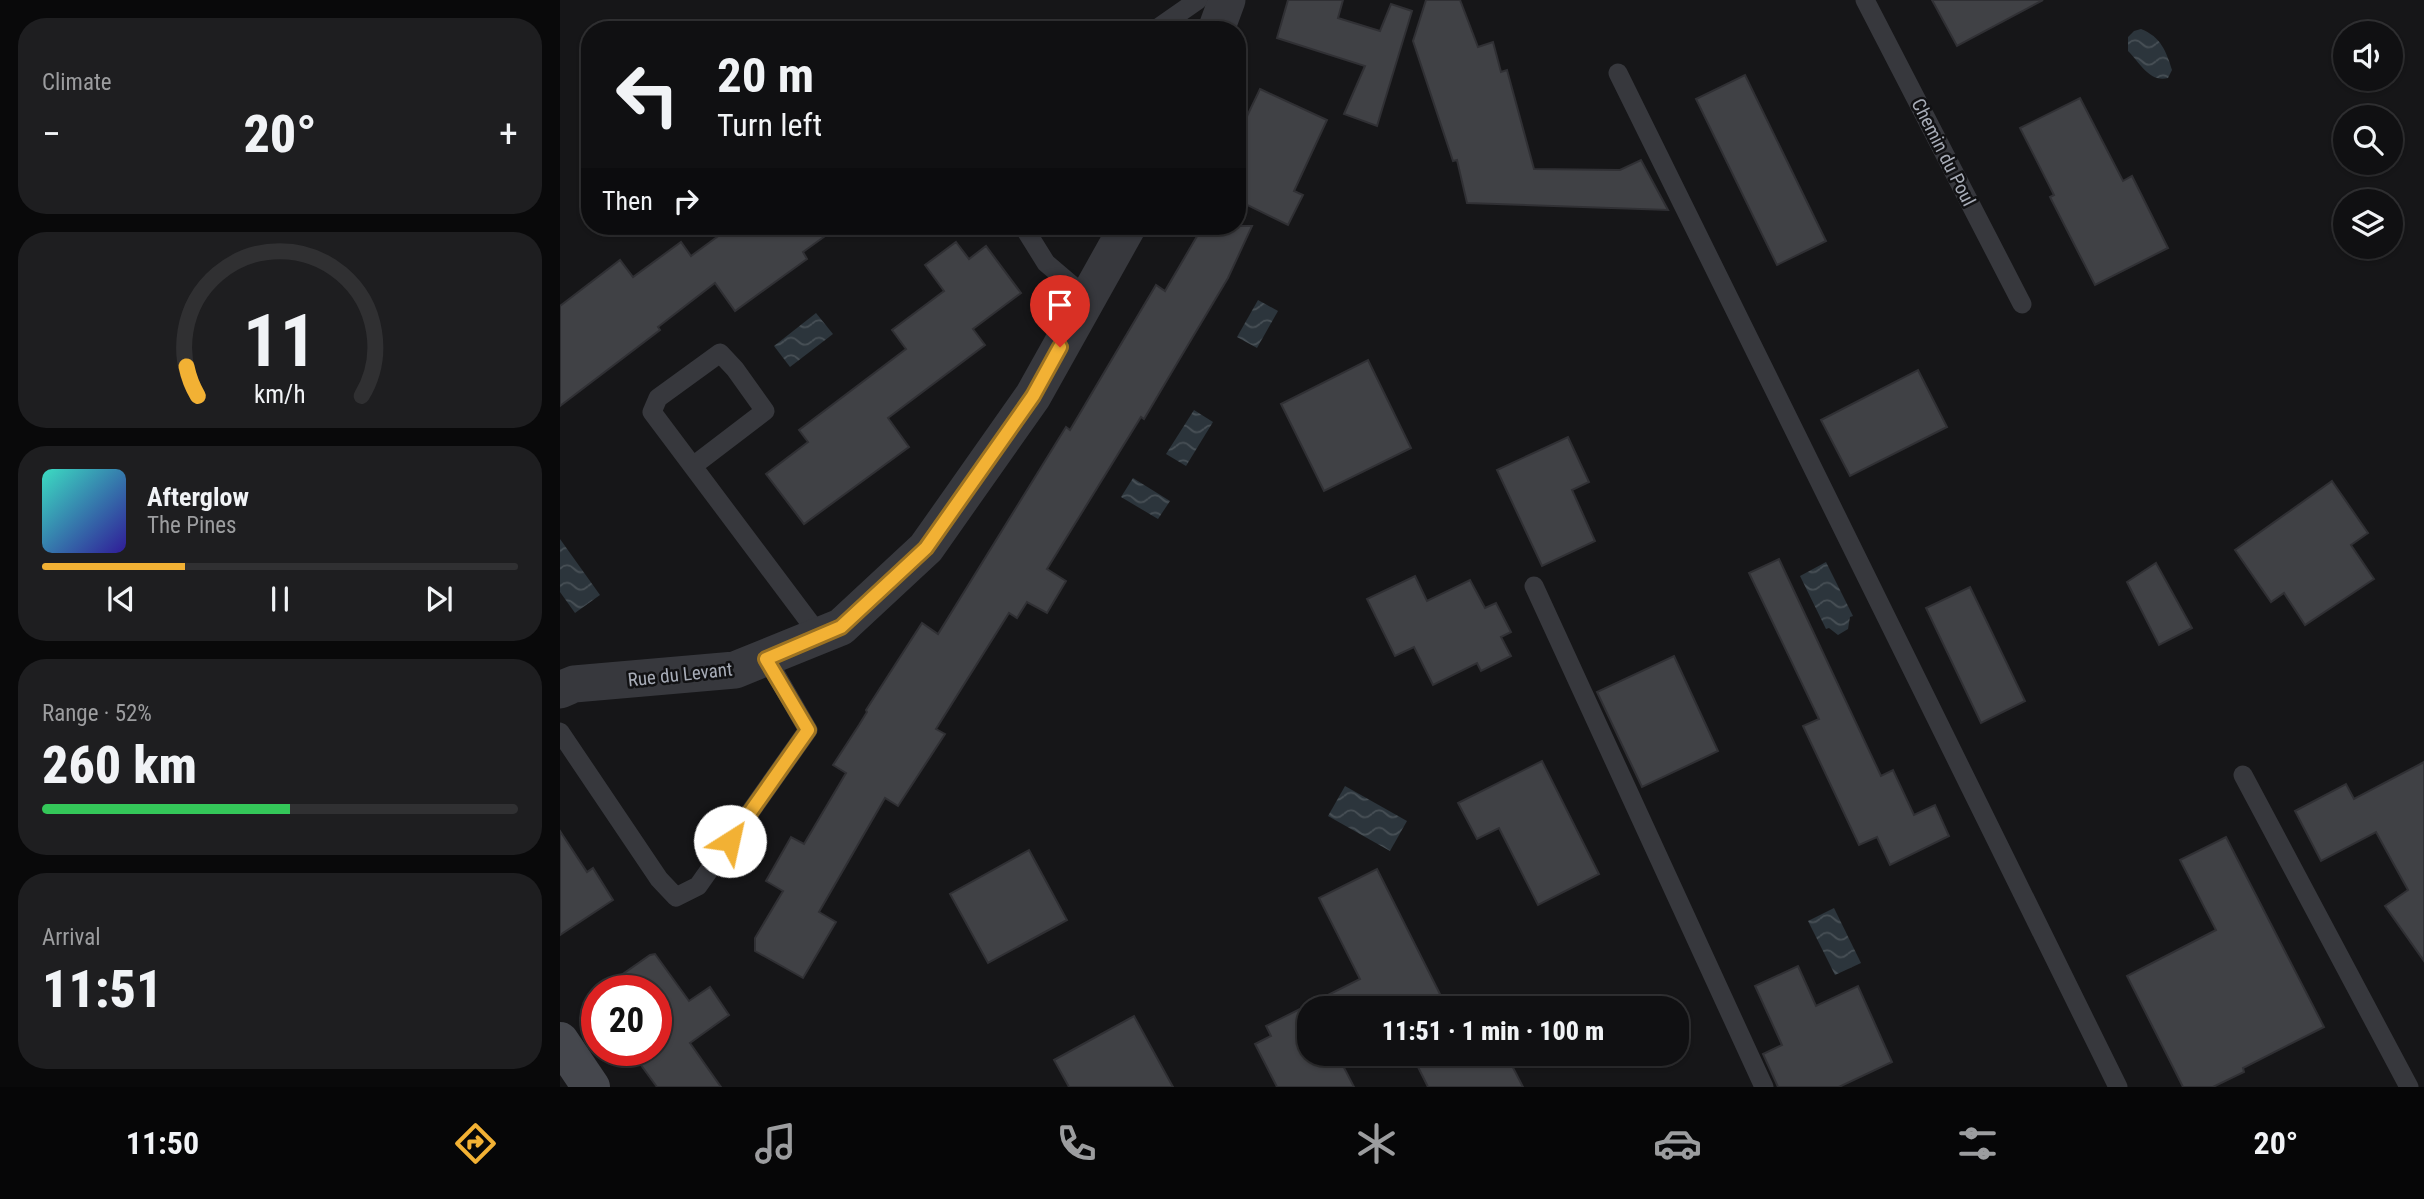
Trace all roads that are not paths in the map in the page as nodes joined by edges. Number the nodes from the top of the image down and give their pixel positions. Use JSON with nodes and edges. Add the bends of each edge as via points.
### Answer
{"nodes":[{"id":1,"x":1198,"y":0,"type":"edge"},
{"id":2,"x":1227,"y":0,"type":"edge"},
{"id":3,"x":1865,"y":0,"type":"edge"},
{"id":4,"x":1168,"y":21,"type":"edge"},
{"id":5,"x":1219,"y":21,"type":"edge"},
{"id":6,"x":1618,"y":73,"type":"dead end"},
{"id":7,"x":1029,"y":235,"type":"edge"},
{"id":8,"x":1123,"y":235,"type":"edge"},
{"id":9,"x":1087,"y":298,"type":"junction"},
{"id":10,"x":2022,"y":304,"type":"dead end"},
{"id":11,"x":693,"y":466,"type":"junction"},
{"id":12,"x":1534,"y":586,"type":"dead end"},
{"id":13,"x":820,"y":636,"type":"junction"},
{"id":14,"x":766,"y":659,"type":"junction"},
{"id":15,"x":560,"y":690,"type":"edge"},
{"id":16,"x":560,"y":732,"type":"edge"},
{"id":17,"x":2243,"y":775,"type":"dead end"},
{"id":18,"x":560,"y":1041,"type":"edge"},
{"id":19,"x":591,"y":1087,"type":"edge"},
{"id":20,"x":1764,"y":1087,"type":"edge"},
{"id":21,"x":2118,"y":1087,"type":"edge"},
{"id":22,"x":2409,"y":1087,"type":"edge"}],
"edges":[{"from":1,"to":4,"type":"lane"},
{"from":2,"to":5,"type":"street"},
{"from":3,"to":10,"type":"lane","name":"Chemin du Poul"},
{"from":6,"to":21,"type":"lane"},
{"from":7,"to":9,"type":"lane","via":[[1046,263]]},
{"from":8,"to":9,"type":"street","name":"Rue du Levant"},
{"from":9,"to":13,"type":"street","name":"Rue du Levant","via":[[1033,396],[926,548],[841,627]]},
{"from":11,"to":11,"type":"lane","via":[[652,412],[658,398],[720,353],[765,411]]},
{"from":11,"to":13,"type":"lane"},
{"from":12,"to":20,"type":"lane"},
{"from":13,"to":14,"type":"street","name":"Rue du Levant"},
{"from":14,"to":15,"type":"street","name":"Rue du Levant","via":[[735,670],[574,684]]},
{"from":14,"to":16,"type":"lane","via":[[808,730],[698,886],[676,897],[659,879]]},
{"from":17,"to":22,"type":"lane"},
{"from":18,"to":19,"type":"street"}]}
